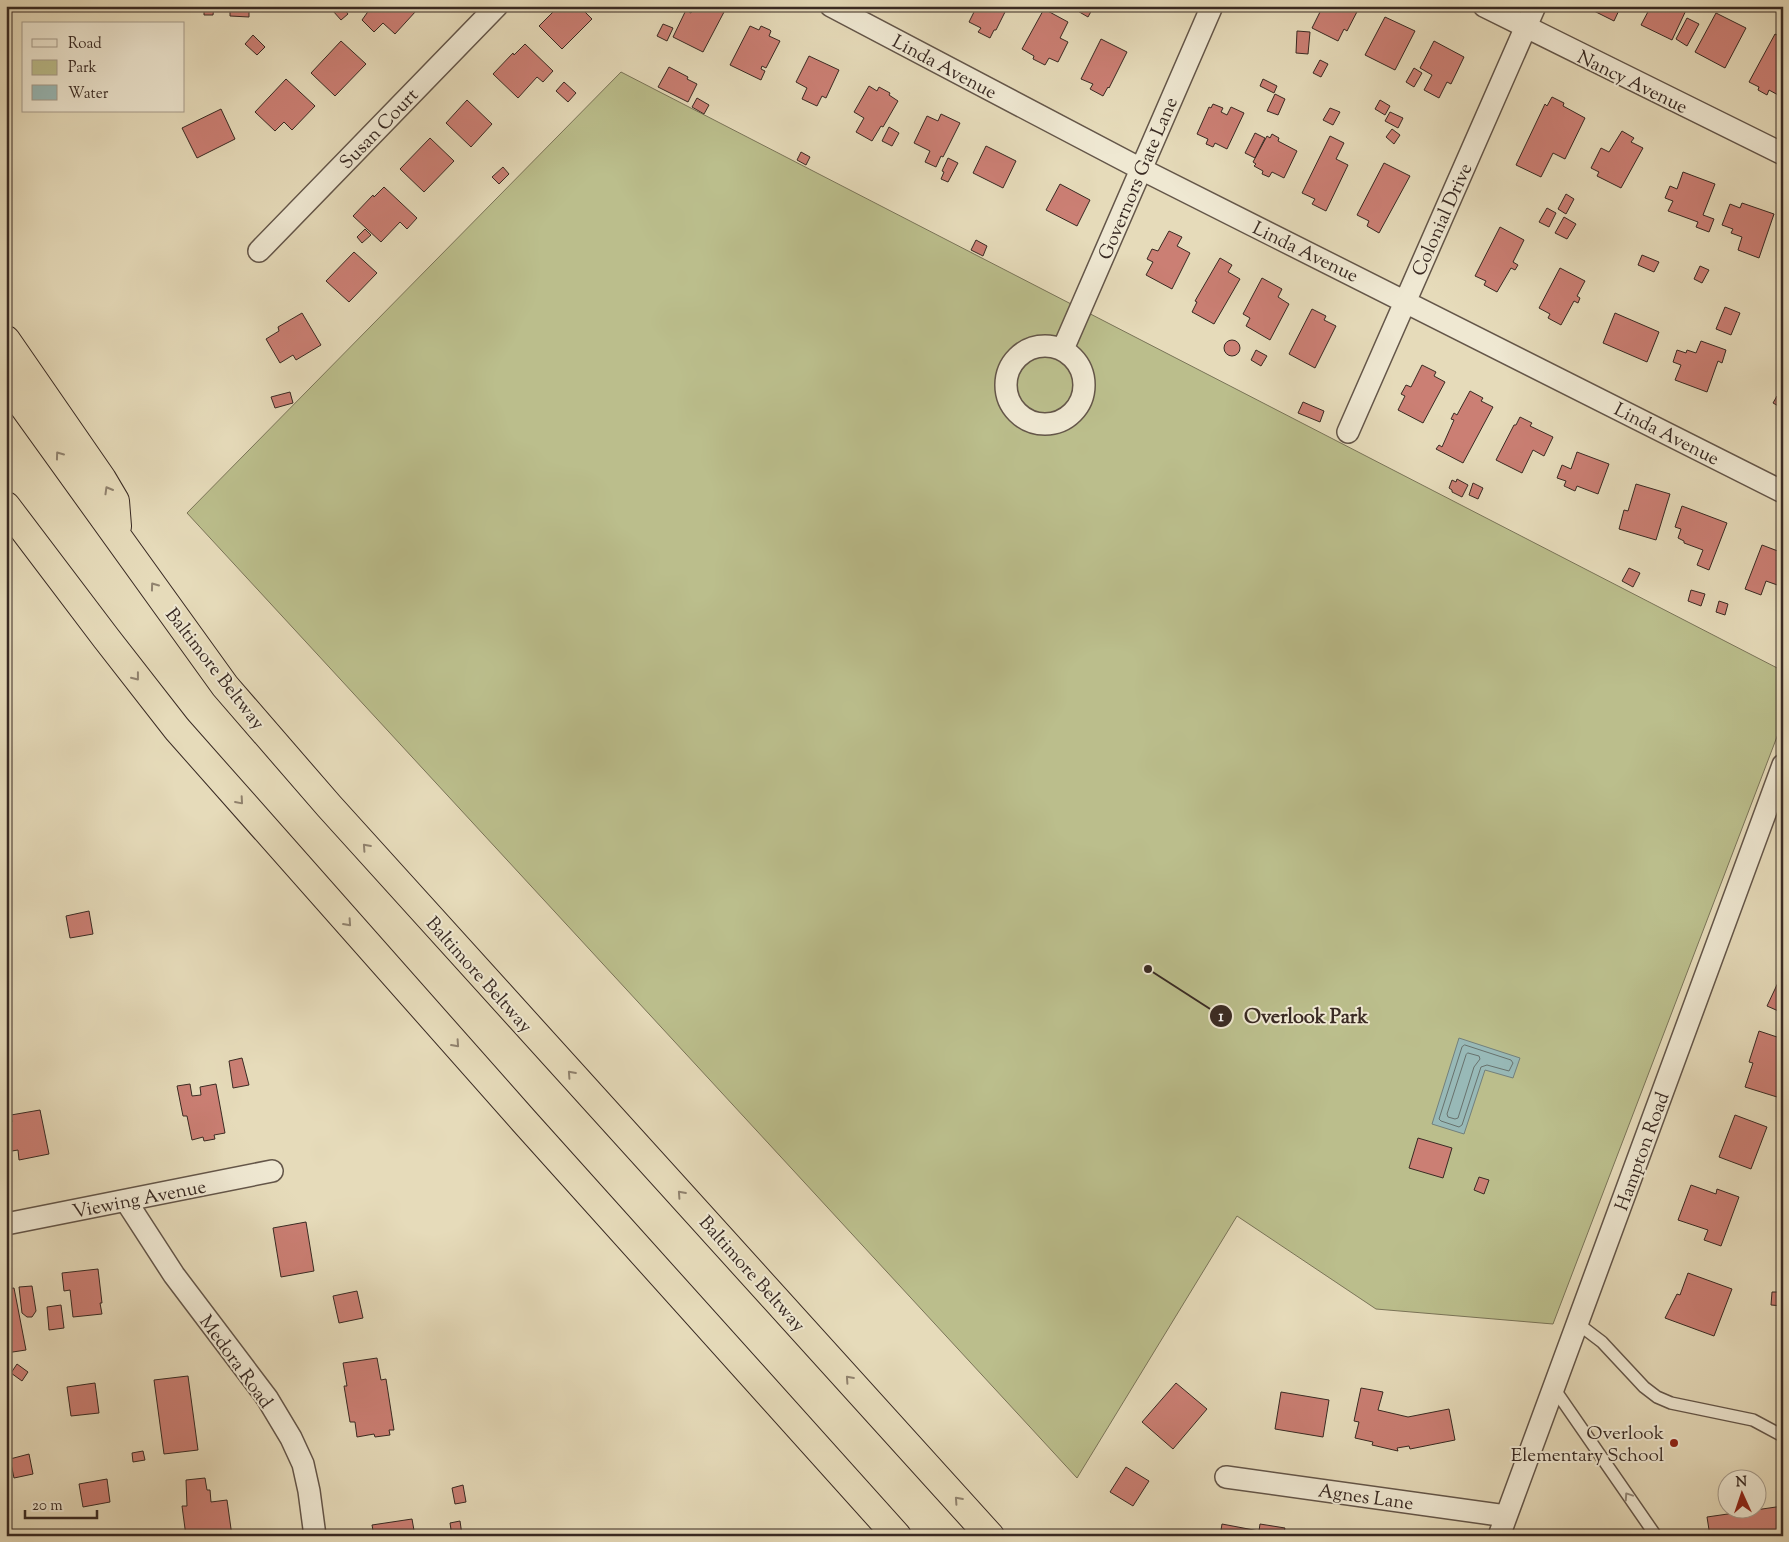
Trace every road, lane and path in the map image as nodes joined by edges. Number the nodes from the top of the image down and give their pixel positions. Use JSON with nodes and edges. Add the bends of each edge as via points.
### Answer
{"nodes":[{"id":1,"x":497,"y":6,"type":"edge"},
{"id":2,"x":831,"y":6,"type":"edge"},
{"id":3,"x":1212,"y":6,"type":"edge"},
{"id":4,"x":1484,"y":6,"type":"edge"},
{"id":5,"x":1535,"y":6,"type":"edge"},
{"id":6,"x":1526,"y":28,"type":"junction"},
{"id":7,"x":1783,"y":154,"type":"edge"},
{"id":8,"x":1141,"y":169,"type":"junction"},
{"id":9,"x":259,"y":250,"type":"dead end"},
{"id":10,"x":1405,"y":301,"type":"junction"},
{"id":11,"x":6,"y":340,"type":"edge"},
{"id":12,"x":1063,"y":349,"type":"dead end"},
{"id":13,"x":6,"y":382,"type":"edge"},
{"id":14,"x":1348,"y":432,"type":"dead end"},
{"id":15,"x":1783,"y":492,"type":"edge"},
{"id":16,"x":6,"y":506,"type":"edge"},
{"id":17,"x":6,"y":522,"type":"edge"},
{"id":18,"x":118,"y":537,"type":"junction"},
{"id":19,"x":106,"y":638,"type":"junction"},
{"id":20,"x":1783,"y":765,"type":"edge"},
{"id":21,"x":272,"y":1171,"type":"dead end"},
{"id":22,"x":126,"y":1201,"type":"junction"},
{"id":23,"x":6,"y":1224,"type":"edge"},
{"id":24,"x":1577,"y":1323,"type":"junction"},
{"id":25,"x":1554,"y":1387,"type":"junction"},
{"id":26,"x":1783,"y":1436,"type":"edge"},
{"id":27,"x":1226,"y":1476,"type":"dead end"},
{"id":28,"x":1502,"y":1526,"type":"edge"},
{"id":29,"x":315,"y":1536,"type":"edge"},
{"id":30,"x":897,"y":1536,"type":"edge"},
{"id":31,"x":990,"y":1536,"type":"edge"},
{"id":32,"x":1656,"y":1536,"type":"edge"}],
"edges":[{"from":1,"to":9,"type":"street","name":"Susan Court"},
{"from":2,"to":8,"type":"street","name":"Linda Avenue"},
{"from":3,"to":8,"type":"street","name":"Governors Gate Lane"},
{"from":4,"to":6,"type":"street","name":"Nancy Avenue"},
{"from":5,"to":6,"type":"street","name":"Colonial Drive"},
{"from":6,"to":7,"type":"street","name":"Nancy Avenue"},
{"from":6,"to":10,"type":"street","name":"Colonial Drive"},
{"from":8,"to":10,"type":"street","name":"Linda Avenue"},
{"from":8,"to":12,"type":"street","name":"Governors Gate Lane"},
{"from":10,"to":14,"type":"street","name":"Colonial Drive"},
{"from":10,"to":15,"type":"street","name":"Linda Avenue"},
{"from":18,"to":11,"type":"highway","one_way":true,"via":[[115,501]]},
{"from":18,"to":13,"type":"highway","name":"Baltimore Beltway","one_way":true},
{"from":16,"to":19,"type":"highway"},
{"from":17,"to":19,"type":"highway"},
{"from":31,"to":18,"type":"highway","name":"Baltimore Beltway","one_way":true,"via":[[329,806],[225,686]]},
{"from":19,"to":30,"type":"highway","one_way":true,"via":[[177,729]]},
{"from":20,"to":24,"type":"street","name":"Hampton Road"},
{"from":21,"to":22,"type":"street","name":"Viewing Avenue"},
{"from":22,"to":23,"type":"street","name":"Viewing Avenue"},
{"from":22,"to":29,"type":"street","name":"Medora Road","via":[[174,1275],[267,1398],[291,1438],[309,1491]]},
{"from":24,"to":25,"type":"street","name":"Hampton Road"},
{"from":24,"to":26,"type":"lane","via":[[1602,1342],[1657,1397],[1671,1403],[1753,1420]]},
{"from":25,"to":28,"type":"street","name":"Hampton Road"},
{"from":32,"to":25,"type":"lane","one_way":true},
{"from":27,"to":28,"type":"street","name":"Agnes Lane"}]}
